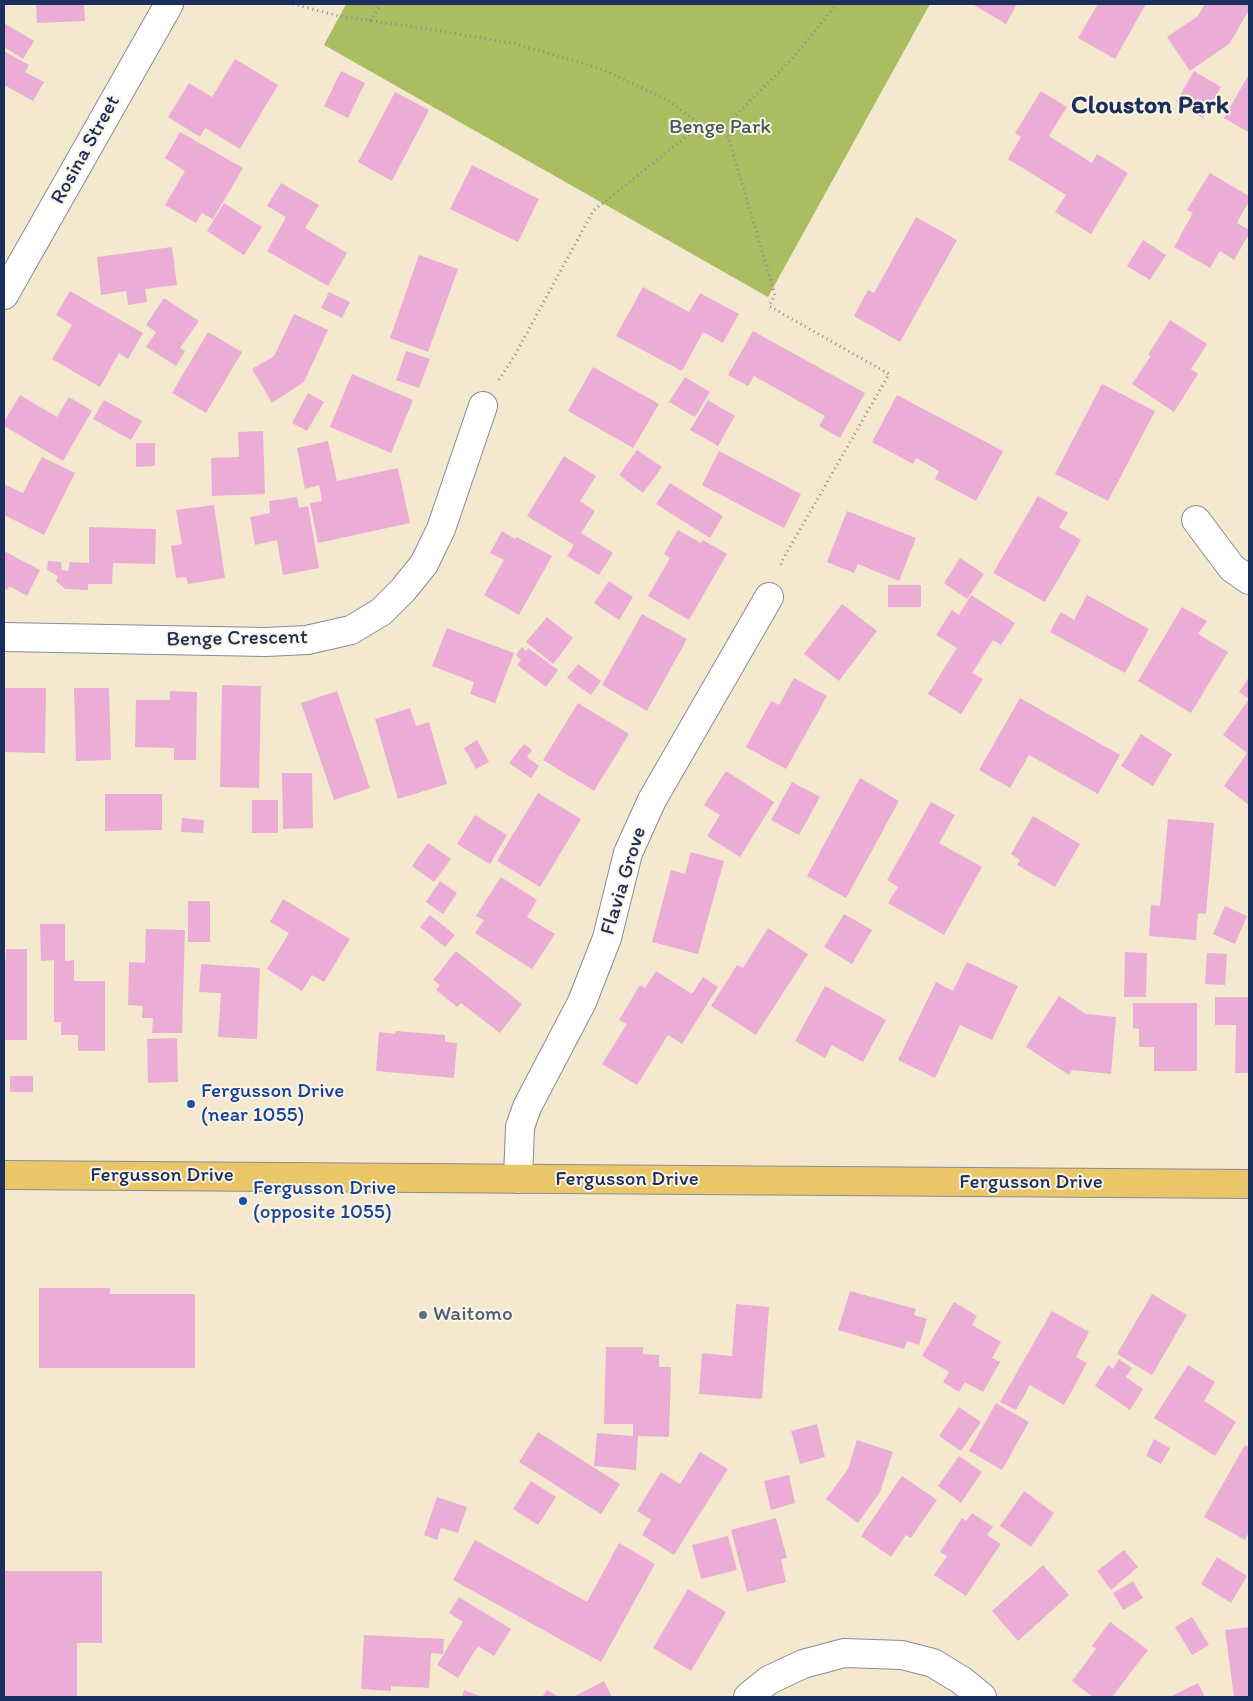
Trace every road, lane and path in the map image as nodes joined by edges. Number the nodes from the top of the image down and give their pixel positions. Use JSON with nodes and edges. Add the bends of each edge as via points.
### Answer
{"nodes":[{"id":1,"x":168,"y":4,"type":"edge"},
{"id":2,"x":293,"y":4,"type":"edge"},
{"id":3,"x":381,"y":4,"type":"edge"},
{"id":4,"x":837,"y":4,"type":"edge"},
{"id":5,"x":370,"y":21,"type":"junction"},
{"id":6,"x":701,"y":125,"type":"junction"},
{"id":7,"x":725,"y":126,"type":"junction"},
{"id":8,"x":4,"y":296,"type":"edge"},
{"id":9,"x":483,"y":406,"type":"joint"},
{"id":10,"x":1196,"y":520,"type":"dead end"},
{"id":11,"x":1249,"y":580,"type":"edge"},
{"id":12,"x":769,"y":597,"type":"joint"},
{"id":13,"x":4,"y":637,"type":"edge"},
{"id":14,"x":4,"y":1175,"type":"edge"},
{"id":15,"x":518,"y":1179,"type":"junction"},
{"id":16,"x":1249,"y":1184,"type":"edge"},
{"id":17,"x":748,"y":1697,"type":"edge"},
{"id":18,"x":982,"y":1697,"type":"edge"}],
"edges":[{"from":1,"to":8,"type":"street","name":"Rosina Street"},
{"from":2,"to":5,"type":"path"},
{"from":3,"to":5,"type":"path"},
{"from":4,"to":7,"type":"path","via":[[790,61]]},
{"from":5,"to":6,"type":"path","via":[[516,44],[600,68],[666,98]]},
{"from":6,"to":7,"type":"path"},
{"from":6,"to":9,"type":"path","via":[[593,211],[515,355]]},
{"from":7,"to":12,"type":"path","via":[[775,295],[769,306],[889,374],[782,561]]},
{"from":9,"to":13,"type":"street","name":"Benge Crescent","via":[[441,529],[424,564],[381,612],[351,630],[308,640],[266,642]]},
{"from":10,"to":11,"type":"street","via":[[1232,568]]},
{"from":12,"to":15,"type":"street","name":"Flavia Grove","via":[[652,800],[628,853],[607,938],[582,1002],[527,1107],[520,1127]]},
{"from":14,"to":15,"type":"main road","name":"Fergusson Drive"},
{"from":15,"to":16,"type":"main road","name":"Fergusson Drive"},
{"from":17,"to":18,"type":"street","via":[[769,1680],[803,1664],[844,1653],[902,1655],[933,1663]]}]}
